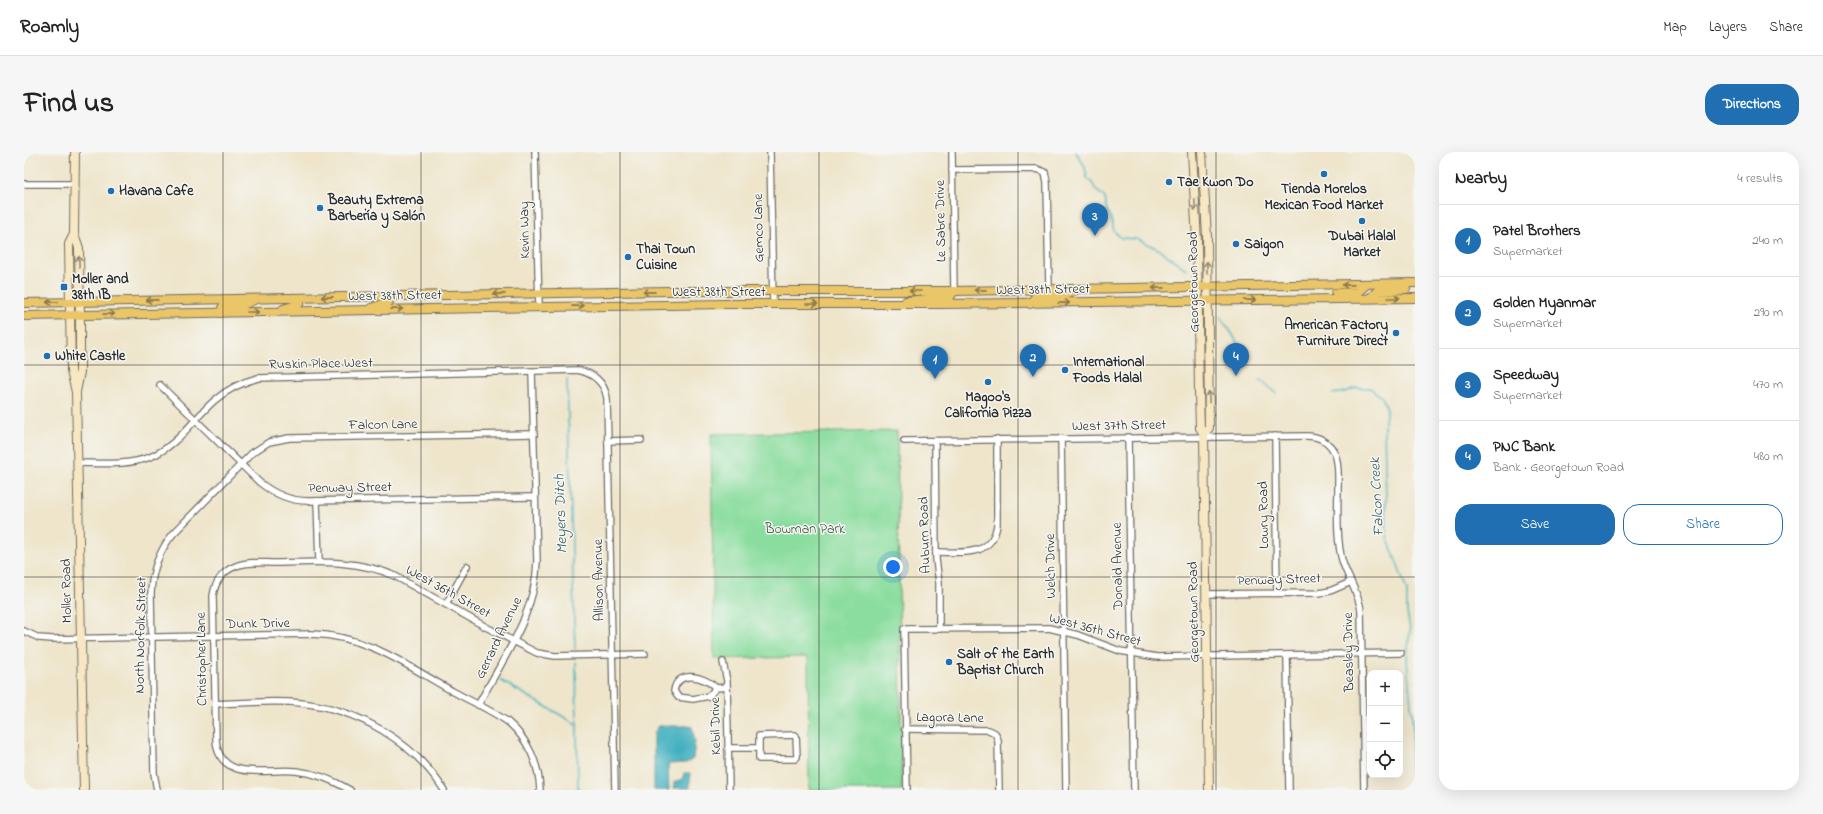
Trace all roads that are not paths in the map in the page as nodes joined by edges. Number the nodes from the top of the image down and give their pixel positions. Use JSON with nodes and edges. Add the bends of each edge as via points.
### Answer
{"nodes":[{"id":1,"x":75,"y":152,"type":"edge"},
{"id":2,"x":535,"y":152,"type":"edge"},
{"id":3,"x":770,"y":152,"type":"edge"},
{"id":4,"x":952,"y":152,"type":"edge"},
{"id":5,"x":1192,"y":152,"type":"edge"},
{"id":6,"x":1202,"y":152,"type":"edge"},
{"id":7,"x":952,"y":170,"type":"junction"},
{"id":8,"x":24,"y":184,"type":"edge"},
{"id":9,"x":74,"y":184,"type":"junction"},
{"id":10,"x":74,"y":234,"type":"junction"},
{"id":11,"x":1415,"y":283,"type":"edge"},
{"id":12,"x":1366,"y":285,"type":"junction"},
{"id":13,"x":1197,"y":287,"type":"junction"},
{"id":14,"x":1207,"y":287,"type":"junction"},
{"id":15,"x":1415,"y":288,"type":"edge"},
{"id":16,"x":1049,"y":289,"type":"junction"},
{"id":17,"x":1079,"y":289,"type":"junction"},
{"id":18,"x":772,"y":291,"type":"junction"},
{"id":19,"x":954,"y":291,"type":"junction"},
{"id":20,"x":538,"y":293,"type":"junction"},
{"id":21,"x":391,"y":296,"type":"junction"},
{"id":22,"x":302,"y":298,"type":"junction"},
{"id":23,"x":1370,"y":298,"type":"junction"},
{"id":24,"x":1415,"y":298,"type":"edge"},
{"id":25,"x":258,"y":299,"type":"junction"},
{"id":26,"x":1324,"y":299,"type":"junction"},
{"id":27,"x":1197,"y":301,"type":"junction"},
{"id":28,"x":1207,"y":301,"type":"junction"},
{"id":29,"x":24,"y":302,"type":"edge"},
{"id":30,"x":70,"y":302,"type":"junction"},
{"id":31,"x":80,"y":302,"type":"junction"},
{"id":32,"x":773,"y":304,"type":"junction"},
{"id":33,"x":1030,"y":304,"type":"junction"},
{"id":34,"x":888,"y":305,"type":"junction"},
{"id":35,"x":539,"y":307,"type":"junction"},
{"id":36,"x":367,"y":310,"type":"junction"},
{"id":37,"x":274,"y":312,"type":"junction"},
{"id":38,"x":220,"y":313,"type":"junction"},
{"id":39,"x":70,"y":315,"type":"junction"},
{"id":40,"x":80,"y":315,"type":"junction"},
{"id":41,"x":24,"y":316,"type":"edge"},
{"id":42,"x":532,"y":372,"type":"junction"},
{"id":43,"x":592,"y":375,"type":"joint"},
{"id":44,"x":160,"y":385,"type":"dead end"},
{"id":45,"x":76,"y":392,"type":"junction"},
{"id":46,"x":196,"y":420,"type":"junction"},
{"id":47,"x":534,"y":434,"type":"junction"},
{"id":48,"x":1204,"y":435,"type":"junction"},
{"id":49,"x":1275,"y":436,"type":"junction"},
{"id":50,"x":1128,"y":437,"type":"junction"},
{"id":51,"x":1061,"y":438,"type":"junction"},
{"id":52,"x":997,"y":439,"type":"junction"},
{"id":53,"x":641,"y":440,"type":"dead end"},
{"id":54,"x":608,"y":441,"type":"junction"},
{"id":55,"x":904,"y":441,"type":"dead end"},
{"id":56,"x":935,"y":441,"type":"junction"},
{"id":57,"x":1330,"y":447,"type":"joint"},
{"id":58,"x":77,"y":463,"type":"junction"},
{"id":59,"x":241,"y":464,"type":"junction"},
{"id":60,"x":535,"y":497,"type":"junction"},
{"id":61,"x":317,"y":501,"type":"junction"},
{"id":62,"x":936,"y":552,"type":"junction"},
{"id":63,"x":319,"y":562,"type":"junction"},
{"id":64,"x":236,"y":566,"type":"joint"},
{"id":65,"x":467,"y":566,"type":"dead end"},
{"id":66,"x":1351,"y":582,"type":"junction"},
{"id":67,"x":1277,"y":593,"type":"junction"},
{"id":68,"x":1206,"y":594,"type":"junction"},
{"id":69,"x":446,"y":604,"type":"junction"},
{"id":70,"x":939,"y":629,"type":"junction"},
{"id":71,"x":24,"y":631,"type":"edge"},
{"id":72,"x":1064,"y":631,"type":"junction"},
{"id":73,"x":214,"y":636,"type":"junction"},
{"id":74,"x":152,"y":638,"type":"junction"},
{"id":75,"x":81,"y":639,"type":"junction"},
{"id":76,"x":513,"y":641,"type":"junction"},
{"id":77,"x":1401,"y":653,"type":"dead end"},
{"id":78,"x":645,"y":654,"type":"dead end"},
{"id":79,"x":1131,"y":654,"type":"junction"},
{"id":80,"x":1362,"y":654,"type":"junction"},
{"id":81,"x":612,"y":655,"type":"junction"},
{"id":82,"x":1288,"y":655,"type":"junction"},
{"id":83,"x":1207,"y":656,"type":"junction"},
{"id":84,"x":723,"y":662,"type":"dead end"},
{"id":85,"x":727,"y":687,"type":"junction"},
{"id":86,"x":716,"y":688,"type":"junction"},
{"id":87,"x":215,"y":704,"type":"junction"},
{"id":88,"x":478,"y":705,"type":"junction"},
{"id":89,"x":905,"y":729,"type":"junction"},
{"id":90,"x":728,"y":748,"type":"junction"},
{"id":91,"x":759,"y":748,"type":"junction"},
{"id":92,"x":84,"y":790,"type":"edge"},
{"id":93,"x":156,"y":790,"type":"edge"},
{"id":94,"x":350,"y":790,"type":"edge"},
{"id":95,"x":444,"y":790,"type":"edge"},
{"id":96,"x":540,"y":790,"type":"edge"},
{"id":97,"x":615,"y":790,"type":"edge"},
{"id":98,"x":729,"y":790,"type":"edge"},
{"id":99,"x":907,"y":790,"type":"edge"},
{"id":100,"x":999,"y":790,"type":"edge"},
{"id":101,"x":1066,"y":790,"type":"edge"},
{"id":102,"x":1134,"y":790,"type":"edge"},
{"id":103,"x":1209,"y":790,"type":"edge"},
{"id":104,"x":1289,"y":790,"type":"edge"},
{"id":105,"x":1364,"y":790,"type":"edge"}],
"edges":[{"from":1,"to":9,"type":"main road","name":"Moller Road"},
{"from":2,"to":20,"type":"street","name":"Kevin Way"},
{"from":3,"to":18,"type":"street","name":"Gemco Lane"},
{"from":4,"to":7,"type":"street","name":"Le Sabre Drive"},
{"from":5,"to":13,"type":"main road","name":"Georgetown Road","one_way":true},
{"from":14,"to":6,"type":"main road","name":"Georgetown Road","one_way":true},
{"from":7,"to":16,"type":"street","via":[[1037,169],[1045,172],[1048,182]]},
{"from":7,"to":19,"type":"street","name":"Le Sabre Drive"},
{"from":8,"to":9,"type":"street"},
{"from":9,"to":10,"type":"main road","name":"Moller Road"},
{"from":10,"to":30,"type":"main road","name":"Moller Road","via":[[70,244]]},
{"from":31,"to":10,"type":"main road","name":"Moller Road","one_way":true,"via":[[79,248]]},
{"from":11,"to":12,"type":"main road","name":"West 38th Street"},
{"from":12,"to":14,"type":"main road","name":"West 38th Street","one_way":true},
{"from":12,"to":26,"type":"main road","via":[[1358,292],[1336,293]]},
{"from":13,"to":14,"type":"main road","name":"West 38th Street"},
{"from":13,"to":17,"type":"main road","name":"West 38th Street","one_way":true},
{"from":13,"to":27,"type":"main road","name":"Georgetown Road"},
{"from":14,"to":28,"type":"main road","name":"Georgetown Road"},
{"from":15,"to":23,"type":"main road","via":[[1377,291]]},
{"from":16,"to":17,"type":"main road","name":"West 38th Street"},
{"from":16,"to":19,"type":"main road","name":"West 38th Street","one_way":true},
{"from":17,"to":33,"type":"main road","via":[[1065,295],[1035,297]]},
{"from":19,"to":18,"type":"main road","name":"West 38th Street","one_way":true},
{"from":18,"to":20,"type":"main road","name":"West 38th Street","one_way":true},
{"from":18,"to":32,"type":"street","name":"Gemco Lane"},
{"from":19,"to":34,"type":"main road","via":[[950,298],[916,299]]},
{"from":20,"to":21,"type":"main road","name":"West 38th Street","one_way":true},
{"from":20,"to":35,"type":"street","name":"Kevin Way"},
{"from":21,"to":22,"type":"main road","name":"West 38th Street","one_way":true},
{"from":21,"to":36,"type":"main road","via":[[388,302]]},
{"from":22,"to":25,"type":"main road","name":"West 38th Street"},
{"from":22,"to":37,"type":"main road","via":[[299,304]]},
{"from":23,"to":24,"type":"main road","name":"West 38th Street","one_way":true},
{"from":23,"to":26,"type":"main road","name":"West 38th Street"},
{"from":25,"to":31,"type":"main road","name":"West 38th Street","one_way":true},
{"from":25,"to":38,"type":"main road","via":[[243,305],[223,306]]},
{"from":28,"to":26,"type":"main road","name":"West 38th Street","one_way":true},
{"from":27,"to":28,"type":"main road","name":"West 38th Street"},
{"from":33,"to":27,"type":"main road","name":"West 38th Street","one_way":true},
{"from":27,"to":48,"type":"main road","name":"Georgetown Road","via":[[1200,428]]},
{"from":48,"to":28,"type":"main road","name":"Georgetown Road","one_way":true,"via":[[1209,428]]},
{"from":30,"to":29,"type":"main road","name":"West 38th Street","one_way":true},
{"from":30,"to":31,"type":"main road","name":"West 38th Street"},
{"from":30,"to":39,"type":"main road","name":"Moller Road"},
{"from":31,"to":40,"type":"main road","name":"Moller Road"},
{"from":32,"to":34,"type":"main road","name":"West 38th Street","one_way":true},
{"from":35,"to":32,"type":"main road","name":"West 38th Street","one_way":true},
{"from":33,"to":34,"type":"main road","name":"West 38th Street"},
{"from":36,"to":35,"type":"main road","name":"West 38th Street","one_way":true},
{"from":36,"to":37,"type":"main road","name":"West 38th Street"},
{"from":38,"to":37,"type":"main road","name":"West 38th Street","one_way":true},
{"from":40,"to":38,"type":"main road","name":"West 38th Street","one_way":true},
{"from":39,"to":40,"type":"main road","name":"West 38th Street"},
{"from":39,"to":41,"type":"main road","name":"West 38th Street"},
{"from":39,"to":45,"type":"main road","name":"Moller Road","via":[[71,371]]},
{"from":40,"to":45,"type":"main road","name":"Moller Road","via":[[80,372]]},
{"from":42,"to":43,"type":"street","name":"Ruskin Place West","via":[[578,370]]},
{"from":42,"to":46,"type":"street","name":"Ruskin Place West","via":[[262,378],[228,390]]},
{"from":42,"to":47,"type":"street","name":"Gerrard Avenue"},
{"from":43,"to":54,"type":"street","name":"Allison Avenue","via":[[602,383],[607,395]]},
{"from":44,"to":46,"type":"street","name":"Penway Street"},
{"from":45,"to":58,"type":"main road","name":"Moller Road"},
{"from":46,"to":58,"type":"street","name":"Ruskin Place West","via":[[168,447],[151,456],[129,462]]},
{"from":46,"to":59,"type":"street","name":"Penway Street"},
{"from":47,"to":59,"type":"street","name":"Falcon Lane","via":[[289,438],[265,444]]},
{"from":47,"to":60,"type":"street","name":"Gerrard Avenue"},
{"from":48,"to":49,"type":"street","name":"West 37th Street"},
{"from":48,"to":50,"type":"street","name":"West 37th Street"},
{"from":48,"to":68,"type":"main road","name":"Georgetown Road"},
{"from":49,"to":57,"type":"street","name":"West 37th Street","via":[[1314,436]]},
{"from":49,"to":67,"type":"street","name":"Lowry Road"},
{"from":50,"to":51,"type":"street","name":"West 37th Street"},
{"from":50,"to":79,"type":"street","name":"Donald Avenue"},
{"from":51,"to":52,"type":"street","name":"West 37th Street"},
{"from":51,"to":72,"type":"street","name":"Welch Drive"},
{"from":52,"to":56,"type":"street","name":"West 37th Street"},
{"from":52,"to":62,"type":"street","via":[[997,525],[993,536],[985,546],[974,552]]},
{"from":53,"to":54,"type":"street"},
{"from":54,"to":81,"type":"street","name":"Allison Avenue"},
{"from":55,"to":56,"type":"street","name":"West 37th Street"},
{"from":56,"to":62,"type":"street","name":"Auburn Road"},
{"from":57,"to":66,"type":"street","name":"Beasley Drive","via":[[1338,462],[1340,553]]},
{"from":58,"to":75,"type":"main road","name":"Moller Road"},
{"from":59,"to":61,"type":"street","name":"Penway Street","via":[[276,494],[296,500]]},
{"from":59,"to":74,"type":"street","name":"North Norfolk Street","via":[[173,534],[160,553],[152,582]]},
{"from":60,"to":61,"type":"street","name":"Penway Street"},
{"from":60,"to":76,"type":"street","name":"Gerrard Avenue","via":[[535,583],[527,614]]},
{"from":61,"to":63,"type":"street"},
{"from":62,"to":70,"type":"street","name":"Auburn Road"},
{"from":63,"to":64,"type":"street","name":"West 36th Street","via":[[246,563]]},
{"from":63,"to":69,"type":"street","name":"West 36th Street","via":[[357,564],[382,570]]},
{"from":64,"to":73,"type":"street","name":"Christopher Lane","via":[[225,573],[215,589]]},
{"from":65,"to":69,"type":"street"},
{"from":66,"to":67,"type":"street","name":"Penway Street","via":[[1323,592]]},
{"from":66,"to":80,"type":"street","name":"Beasley Drive","via":[[1361,608]]},
{"from":67,"to":68,"type":"street","name":"Penway Street"},
{"from":68,"to":83,"type":"main road","name":"Georgetown Road"},
{"from":69,"to":76,"type":"street","name":"West 36th Street"},
{"from":70,"to":72,"type":"street","name":"West 36th Street","via":[[1039,627]]},
{"from":70,"to":89,"type":"street","name":"West 36th Street","via":[[904,629]]},
{"from":71,"to":75,"type":"street","name":"Dunk Drive","via":[[43,638]]},
{"from":72,"to":79,"type":"street","name":"West 36th Street"},
{"from":72,"to":101,"type":"street","name":"Welch Drive"},
{"from":73,"to":74,"type":"street","name":"Dunk Drive"},
{"from":73,"to":87,"type":"street","name":"Christopher Lane"},
{"from":73,"to":88,"type":"street","name":"Dunk Drive","via":[[312,634],[347,638],[385,653]]},
{"from":74,"to":75,"type":"street","name":"Dunk Drive"},
{"from":74,"to":93,"type":"street","name":"North Norfolk Street"},
{"from":75,"to":92,"type":"main road","name":"Moller Road"},
{"from":76,"to":81,"type":"street","name":"West 36th Street","via":[[548,655]]},
{"from":76,"to":88,"type":"street","name":"Gerrard Avenue"},
{"from":77,"to":80,"type":"street","name":"West 36th Street"},
{"from":78,"to":81,"type":"street","name":"West 36th Street"},
{"from":79,"to":83,"type":"street","name":"West 36th Street","via":[[1157,657]]},
{"from":79,"to":102,"type":"street","name":"Donald Avenue"},
{"from":80,"to":82,"type":"street","name":"West 36th Street"},
{"from":80,"to":105,"type":"street","name":"Beasley Drive"},
{"from":81,"to":97,"type":"street","name":"Allison Avenue"},
{"from":82,"to":83,"type":"street","name":"West 36th Street"},
{"from":82,"to":104,"type":"street"},
{"from":83,"to":103,"type":"main road","name":"Georgetown Road"},
{"from":84,"to":85,"type":"street","name":"Kebil Drive"},
{"from":85,"to":86,"type":"street"},
{"from":85,"to":90,"type":"street","name":"Kebil Drive"},
{"from":86,"to":86,"type":"street","via":[[703,678],[688,677],[678,680],[674,691],[678,697],[693,699],[710,696]]},
{"from":87,"to":94,"type":"street","name":"Christopher Lane","via":[[216,745],[222,759],[230,766],[240,771],[283,770],[308,773],[335,781]]},
{"from":87,"to":95,"type":"street","via":[[302,703],[351,715],[387,733],[413,752]]},
{"from":88,"to":96,"type":"street","via":[[508,722],[524,741],[536,765]]},
{"from":89,"to":99,"type":"street"},
{"from":89,"to":100,"type":"street","name":"Lagora Lane","via":[[989,730],[995,733],[998,740]]},
{"from":90,"to":91,"type":"street"},
{"from":90,"to":98,"type":"street","name":"Kebil Drive"},
{"from":91,"to":91,"type":"street","via":[[759,759],[797,757],[795,735],[759,736]]}]}
